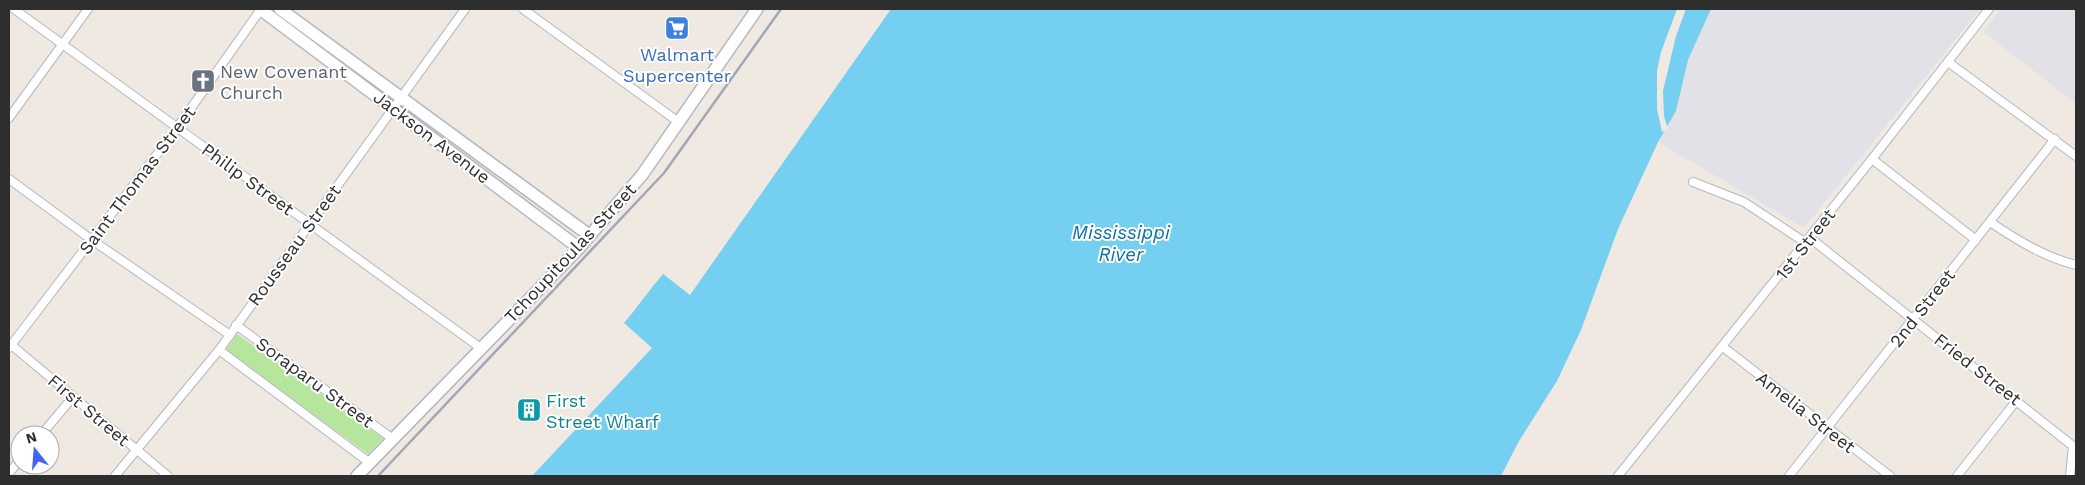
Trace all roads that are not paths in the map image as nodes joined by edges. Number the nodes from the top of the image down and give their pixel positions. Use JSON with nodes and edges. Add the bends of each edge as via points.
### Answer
{"nodes":[{"id":1,"x":14,"y":9,"type":"edge"},
{"id":2,"x":88,"y":9,"type":"edge"},
{"id":3,"x":261,"y":9,"type":"edge"},
{"id":4,"x":280,"y":9,"type":"edge"},
{"id":5,"x":465,"y":9,"type":"edge"},
{"id":6,"x":522,"y":9,"type":"edge"},
{"id":7,"x":758,"y":9,"type":"edge"},
{"id":8,"x":1990,"y":9,"type":"edge"},
{"id":9,"x":62,"y":44,"type":"junction"},
{"id":10,"x":1948,"y":62,"type":"junction"},
{"id":11,"x":402,"y":98,"type":"junction"},
{"id":12,"x":394,"y":108,"type":"junction"},
{"id":13,"x":9,"y":118,"type":"edge"},
{"id":14,"x":680,"y":123,"type":"junction"},
{"id":15,"x":177,"y":128,"type":"junction"},
{"id":16,"x":2055,"y":139,"type":"junction"},
{"id":17,"x":2076,"y":156,"type":"edge"},
{"id":18,"x":1872,"y":160,"type":"junction"},
{"id":19,"x":9,"y":179,"type":"edge"},
{"id":20,"x":1693,"y":182,"type":"dead end"},
{"id":21,"x":1990,"y":222,"type":"junction"},
{"id":22,"x":308,"y":224,"type":"junction"},
{"id":23,"x":589,"y":235,"type":"junction"},
{"id":24,"x":92,"y":240,"type":"junction"},
{"id":25,"x":1808,"y":240,"type":"junction"},
{"id":26,"x":1976,"y":240,"type":"junction"},
{"id":27,"x":578,"y":248,"type":"junction"},
{"id":28,"x":2076,"y":265,"type":"edge"},
{"id":29,"x":1914,"y":319,"type":"junction"},
{"id":30,"x":236,"y":325,"type":"junction"},
{"id":31,"x":230,"y":334,"type":"junction"},
{"id":32,"x":10,"y":346,"type":"edge"},
{"id":33,"x":1723,"y":348,"type":"junction"},
{"id":34,"x":482,"y":349,"type":"junction"},
{"id":35,"x":219,"y":350,"type":"junction"},
{"id":36,"x":73,"y":397,"type":"junction"},
{"id":37,"x":2017,"y":400,"type":"junction"},
{"id":38,"x":49,"y":425,"type":"edge"},
{"id":39,"x":1828,"y":428,"type":"junction"},
{"id":40,"x":393,"y":438,"type":"junction"},
{"id":41,"x":138,"y":450,"type":"junction"},
{"id":42,"x":370,"y":463,"type":"junction"},
{"id":43,"x":1620,"y":473,"type":"edge"},
{"id":44,"x":115,"y":476,"type":"edge"},
{"id":45,"x":168,"y":476,"type":"edge"},
{"id":46,"x":357,"y":476,"type":"edge"},
{"id":47,"x":1630,"y":476,"type":"edge"},
{"id":48,"x":1788,"y":476,"type":"edge"},
{"id":49,"x":1890,"y":476,"type":"edge"},
{"id":50,"x":1957,"y":476,"type":"edge"},
{"id":51,"x":2070,"y":476,"type":"edge"}],
"edges":[{"from":1,"to":9,"type":"street","name":"Philip Street"},
{"from":2,"to":9,"type":"street"},
{"from":3,"to":12,"type":"street","name":"Jackson Avenue"},
{"from":3,"to":15,"type":"street","name":"Saint Thomas Street"},
{"from":4,"to":11,"type":"street","name":"Jackson Avenue"},
{"from":5,"to":11,"type":"street","name":"Rousseau Street"},
{"from":6,"to":14,"type":"street"},
{"from":7,"to":14,"type":"street","name":"Tchoupitoulas Street"},
{"from":8,"to":10,"type":"street","name":"1st Street"},
{"from":9,"to":13,"type":"street"},
{"from":9,"to":15,"type":"street","name":"Philip Street"},
{"from":10,"to":16,"type":"street"},
{"from":10,"to":18,"type":"street","name":"1st Street"},
{"from":11,"to":12,"type":"street","name":"Rousseau Street"},
{"from":11,"to":23,"type":"street","name":"Jackson Avenue"},
{"from":12,"to":22,"type":"street","name":"Rousseau Street"},
{"from":12,"to":27,"type":"street","name":"Jackson Avenue"},
{"from":14,"to":23,"type":"street","name":"Tchoupitoulas Street","via":[[642,176]]},
{"from":15,"to":22,"type":"street","name":"Philip Street"},
{"from":15,"to":24,"type":"street","name":"Saint Thomas Street"},
{"from":16,"to":17,"type":"street"},
{"from":16,"to":21,"type":"street","name":"2nd Street"},
{"from":18,"to":25,"type":"street","name":"1st Street"},
{"from":18,"to":26,"type":"street"},
{"from":19,"to":24,"type":"street"},
{"from":20,"to":25,"type":"street","name":"Fried Street","via":[[1744,202]]},
{"from":21,"to":26,"type":"street","name":"2nd Street"},
{"from":21,"to":28,"type":"street","via":[[2027,246]]},
{"from":22,"to":30,"type":"street","name":"Rousseau Street"},
{"from":22,"to":34,"type":"street","name":"Philip Street"},
{"from":23,"to":27,"type":"street","name":"Tchoupitoulas Street"},
{"from":24,"to":31,"type":"street"},
{"from":24,"to":32,"type":"street","name":"Saint Thomas Street"},
{"from":25,"to":29,"type":"street","name":"Fried Street"},
{"from":25,"to":33,"type":"street","name":"1st Street"},
{"from":26,"to":29,"type":"street","name":"2nd Street"},
{"from":27,"to":34,"type":"street","name":"Tchoupitoulas Street"},
{"from":29,"to":37,"type":"street","name":"Fried Street"},
{"from":29,"to":39,"type":"street","name":"2nd Street"},
{"from":30,"to":31,"type":"street","name":"Rousseau Street"},
{"from":30,"to":40,"type":"street","name":"Soraparu Street"},
{"from":31,"to":35,"type":"street","name":"Rousseau Street"},
{"from":32,"to":36,"type":"street","name":"First Street"},
{"from":33,"to":39,"type":"street","name":"Amelia Street"},
{"from":33,"to":43,"type":"street","name":"1st Street"},
{"from":34,"to":40,"type":"street","name":"Tchoupitoulas Street"},
{"from":35,"to":41,"type":"street","name":"Rousseau Street"},
{"from":35,"to":42,"type":"street","name":"Soraparu Street"},
{"from":36,"to":38,"type":"street"},
{"from":36,"to":41,"type":"street","name":"First Street"},
{"from":37,"to":50,"type":"street"},
{"from":37,"to":51,"type":"street","name":"Fried Street","via":[[2073,446]]},
{"from":39,"to":48,"type":"street","name":"2nd Street"},
{"from":39,"to":49,"type":"street","name":"Amelia Street"},
{"from":40,"to":42,"type":"street","name":"Tchoupitoulas Street"},
{"from":41,"to":44,"type":"street","name":"Rousseau Street"},
{"from":41,"to":45,"type":"street","name":"First Street"},
{"from":42,"to":46,"type":"street","name":"Tchoupitoulas Street"},
{"from":43,"to":47,"type":"street"}]}
